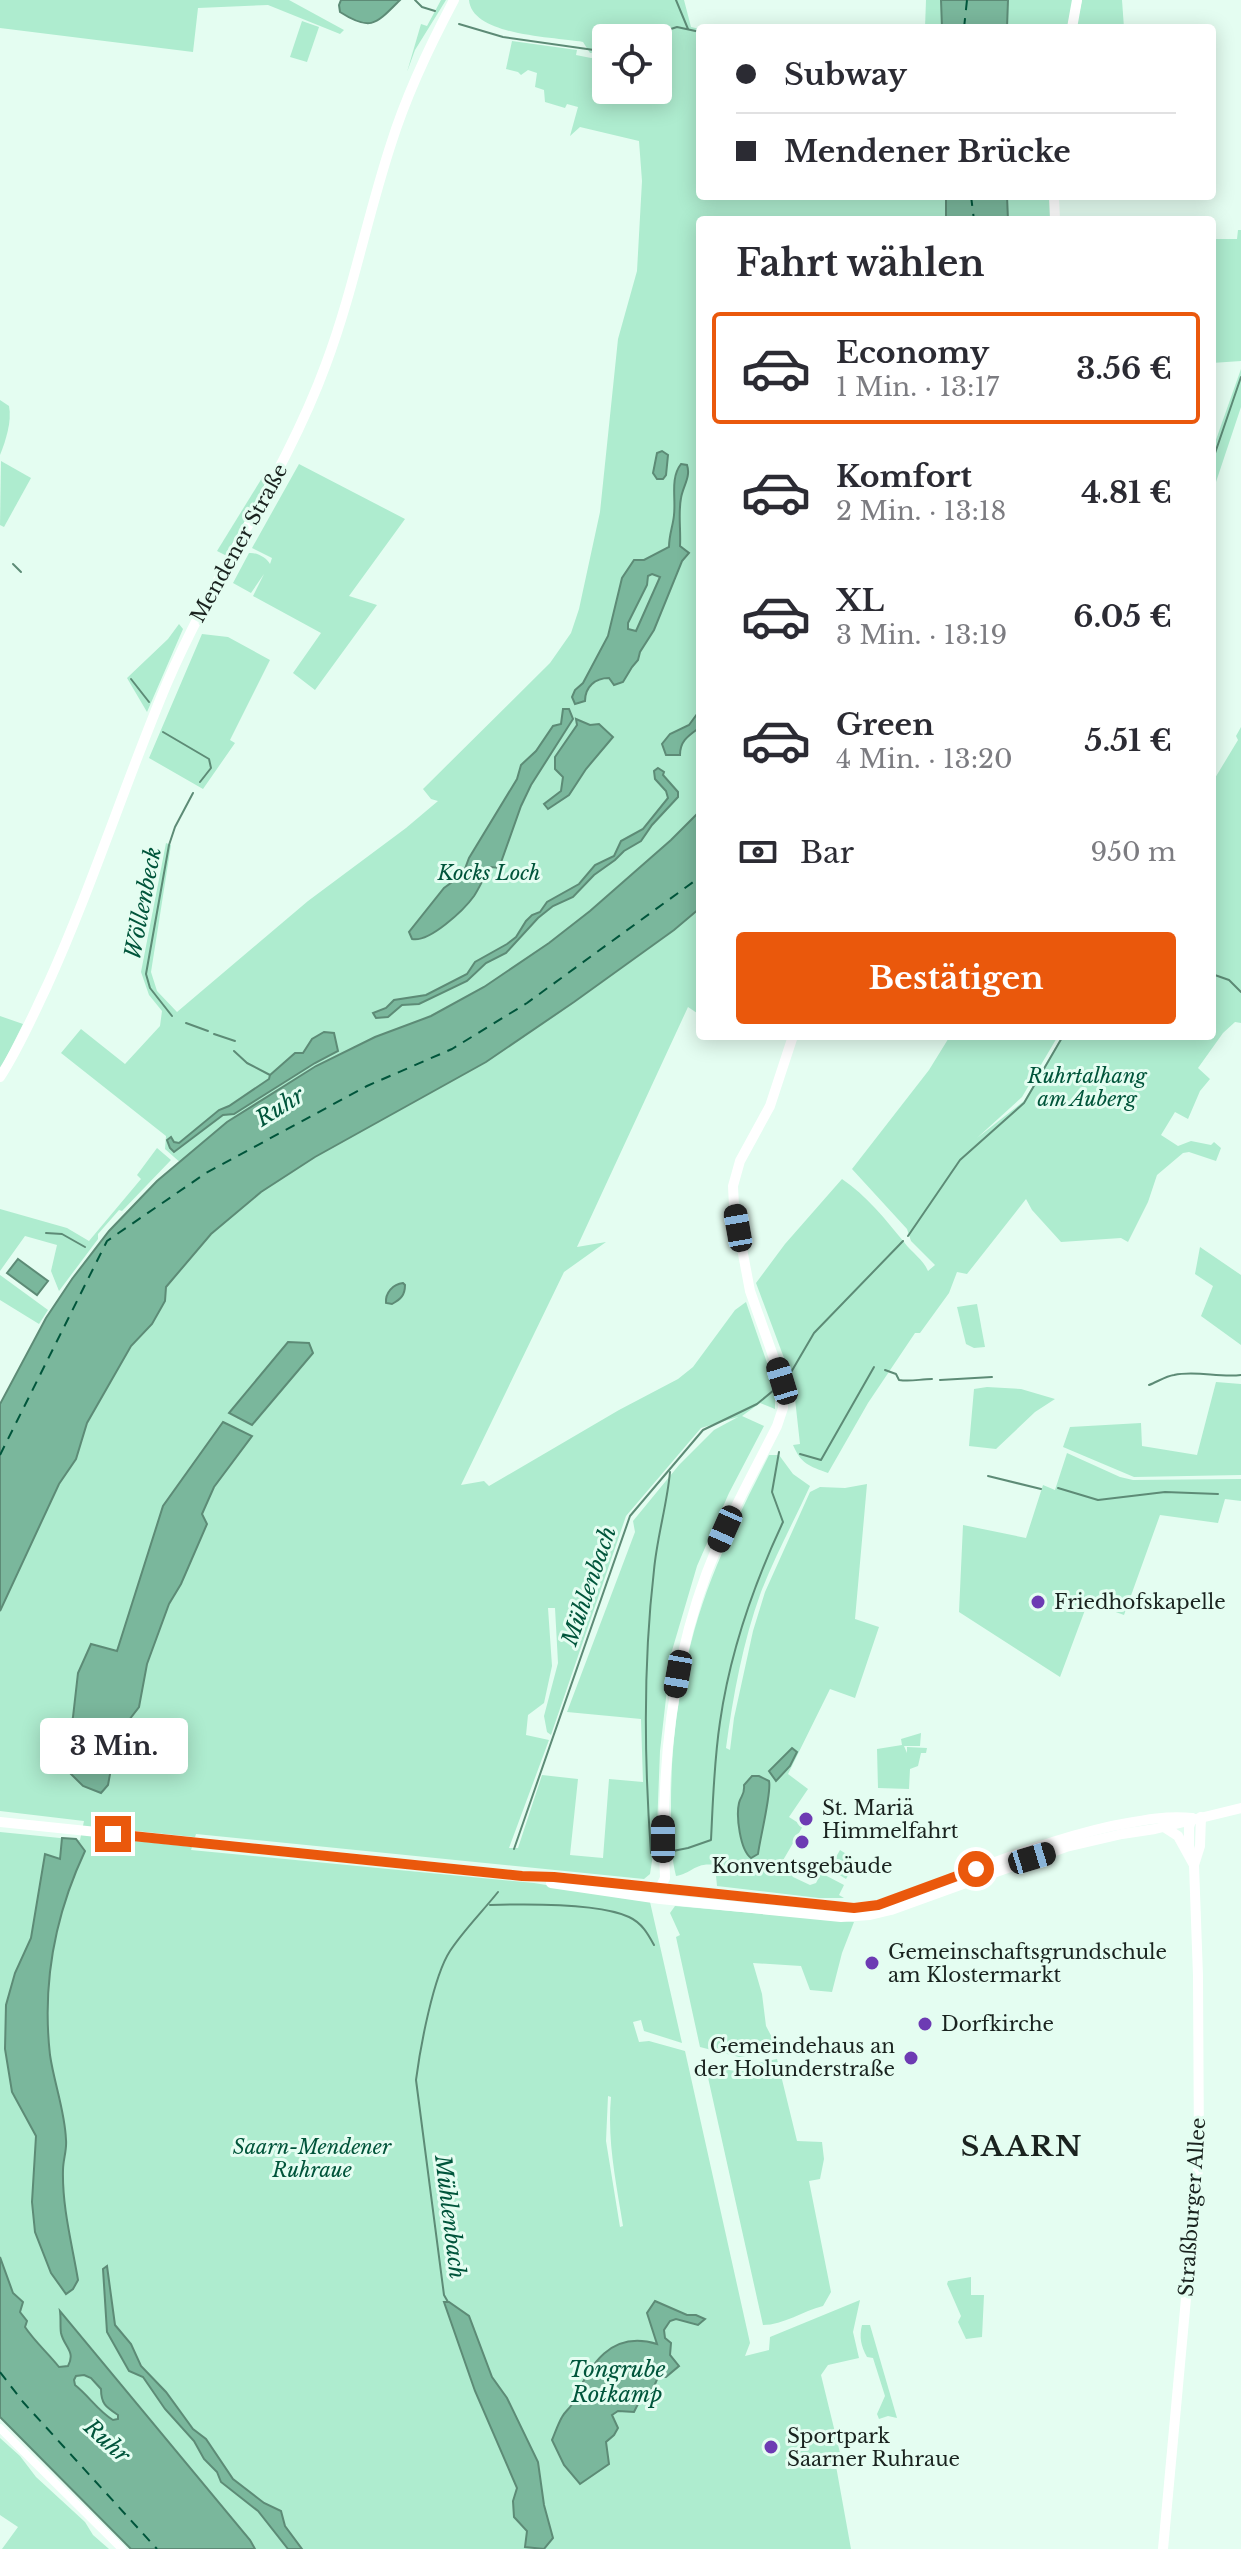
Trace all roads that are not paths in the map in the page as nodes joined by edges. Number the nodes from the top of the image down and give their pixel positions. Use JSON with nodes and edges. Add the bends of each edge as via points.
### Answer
{"nodes":[{"id":1,"x":454,"y":0,"type":"edge"},
{"id":2,"x":1077,"y":0,"type":"edge"},
{"id":3,"x":1073,"y":24,"type":"edge"},
{"id":4,"x":792,"y":1040,"type":"edge"},
{"id":5,"x":0,"y":1077,"type":"edge"},
{"id":6,"x":1241,"y":1808,"type":"edge"},
{"id":7,"x":1196,"y":1818,"type":"junction"},
{"id":8,"x":0,"y":1822,"type":"edge"},
{"id":9,"x":1164,"y":1827,"type":"junction"},
{"id":10,"x":1189,"y":1854,"type":"junction"},
{"id":11,"x":1194,"y":1865,"type":"junction"},
{"id":12,"x":940,"y":1888,"type":"junction"},
{"id":13,"x":660,"y":1894,"type":"junction"},
{"id":14,"x":0,"y":2428,"type":"edge"},
{"id":15,"x":122,"y":2549,"type":"edge"},
{"id":16,"x":1163,"y":2549,"type":"edge"}],
"edges":[{"from":1,"to":5,"type":"main road","name":"Mendener Straße","via":[[399,120],[346,306],[314,396],[193,627],[57,964]]},
{"from":2,"to":3,"type":"main road"},
{"from":4,"to":13,"type":"main road","via":[[770,1106],[747,1145],[733,1186],[745,1272],[782,1381],[783,1408],[716,1550],[682,1653],[667,1745]]},
{"from":6,"to":7,"type":"main road"},
{"from":7,"to":9,"type":"main road"},
{"from":7,"to":10,"type":"main road","name":"Straßburger Allee","via":[[1189,1827]]},
{"from":7,"to":11,"type":"main road","name":"Straßburger Allee","via":[[1200,1846]]},
{"from":7,"to":12,"type":"main road","via":[[1170,1816],[1087,1832]]},
{"from":8,"to":13,"type":"main road","via":[[554,1877]]},
{"from":9,"to":10,"type":"main road","via":[[1178,1836]]},
{"from":9,"to":12,"type":"main road","via":[[1066,1847]]},
{"from":10,"to":11,"type":"main road","name":"Straßburger Allee"},
{"from":11,"to":16,"type":"main road","name":"Straßburger Allee","via":[[1199,2157]]},
{"from":12,"to":13,"type":"main road","via":[[891,1910],[855,1917]]},
{"from":14,"to":15,"type":"street"}]}
